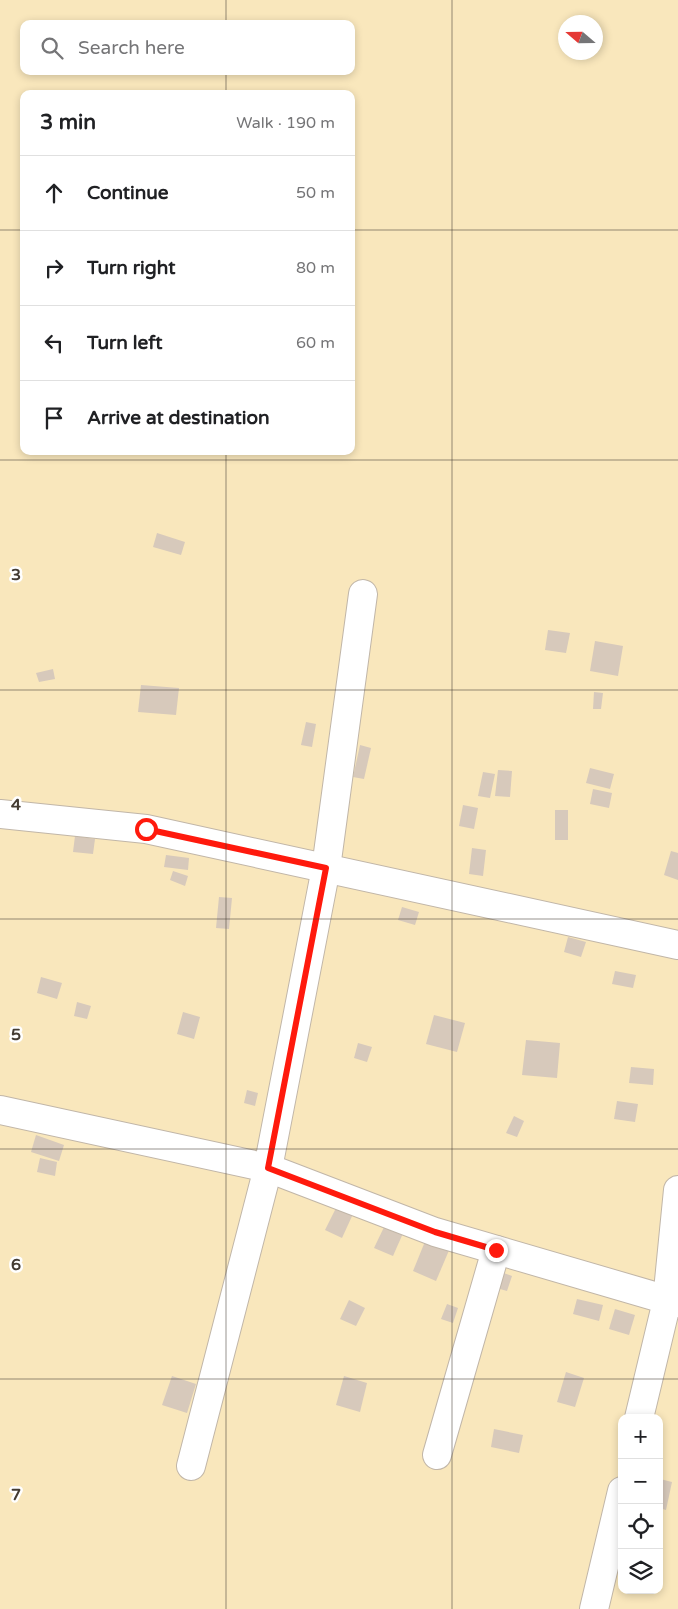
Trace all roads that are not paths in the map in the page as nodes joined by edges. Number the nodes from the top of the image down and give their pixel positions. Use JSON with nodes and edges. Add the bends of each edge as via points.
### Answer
{"nodes":[{"id":1,"x":363,"y":594,"type":"dead end"},
{"id":2,"x":0,"y":814,"type":"edge"},
{"id":3,"x":326,"y":868,"type":"junction"},
{"id":4,"x":678,"y":945,"type":"edge"},
{"id":5,"x":0,"y":1110,"type":"edge"},
{"id":6,"x":268,"y":1168,"type":"junction"},
{"id":7,"x":678,"y":1190,"type":"edge"},
{"id":8,"x":496,"y":1250,"type":"junction"},
{"id":9,"x":672,"y":1302,"type":"edge"},
{"id":10,"x":640,"y":1414,"type":"edge"},
{"id":11,"x":437,"y":1455,"type":"dead end"},
{"id":12,"x":190,"y":1466,"type":"dead end"},
{"id":13,"x":619,"y":1504,"type":"edge"},
{"id":14,"x":594,"y":1609,"type":"edge"}],
"edges":[{"from":1,"to":3,"type":"street"},
{"from":2,"to":3,"type":"street","via":[[146,829]]},
{"from":3,"to":4,"type":"street"},
{"from":3,"to":6,"type":"street"},
{"from":5,"to":6,"type":"street"},
{"from":6,"to":8,"type":"street","via":[[435,1232]]},
{"from":6,"to":12,"type":"street"},
{"from":7,"to":9,"type":"street"},
{"from":8,"to":9,"type":"street"},
{"from":8,"to":11,"type":"street"},
{"from":9,"to":10,"type":"street"},
{"from":13,"to":14,"type":"street"}]}
